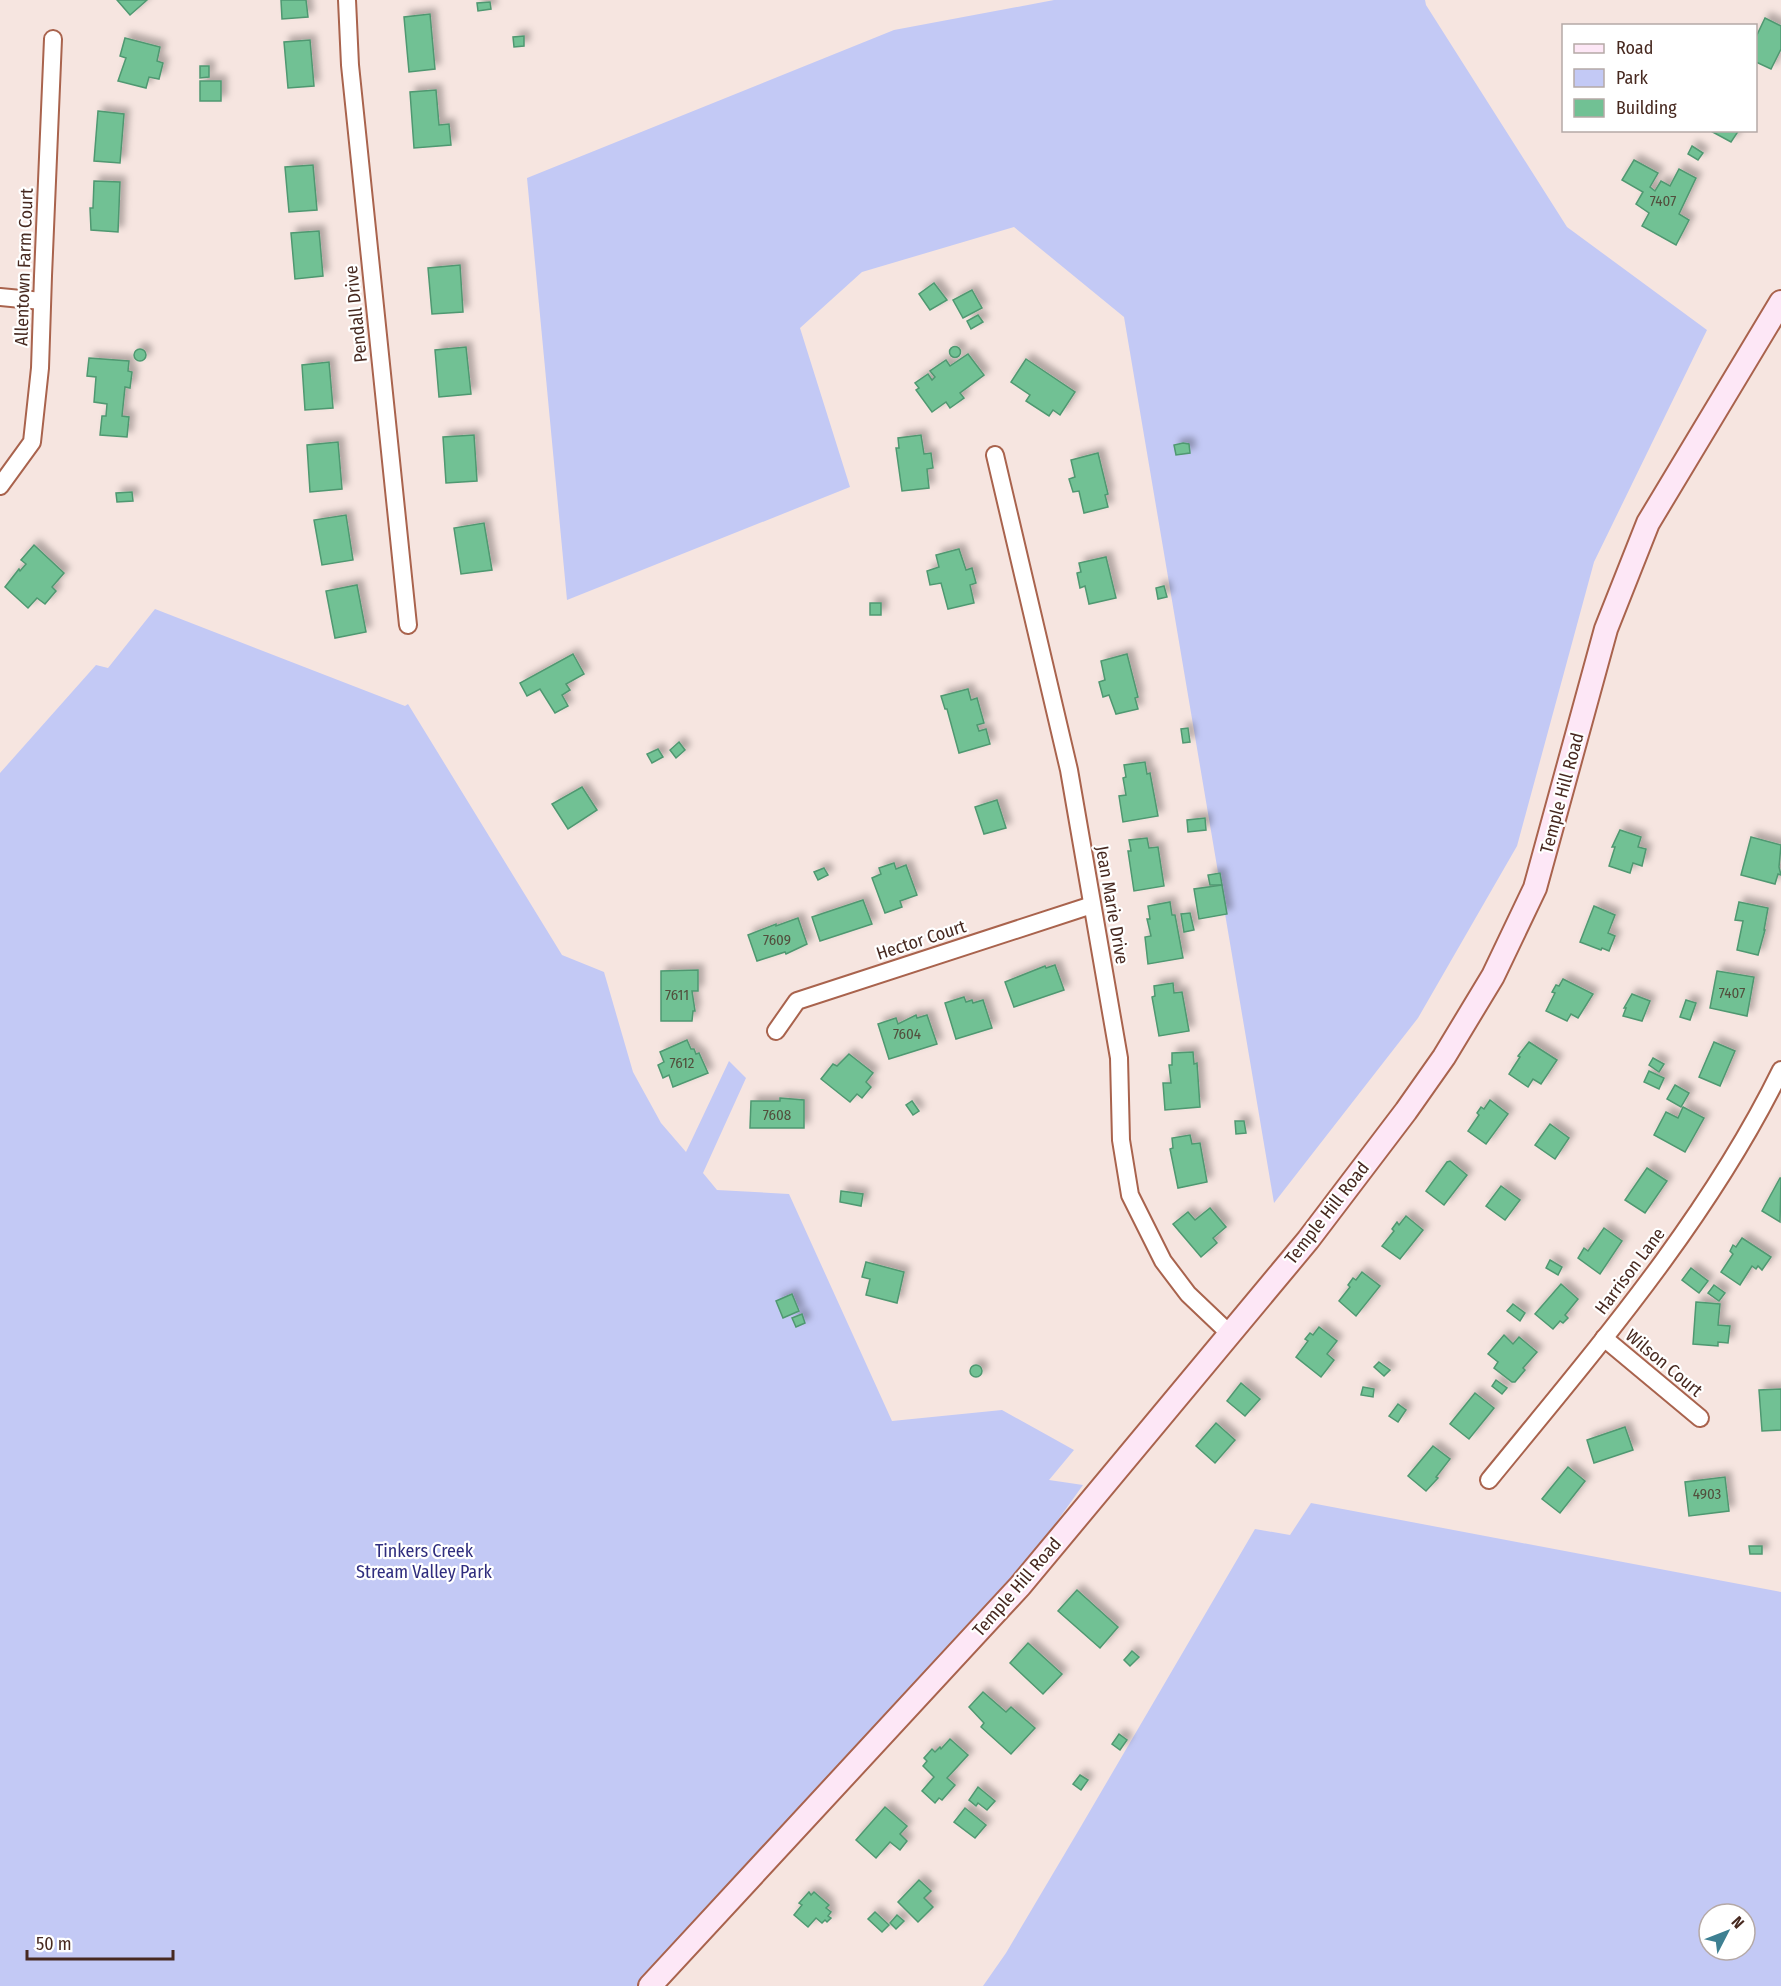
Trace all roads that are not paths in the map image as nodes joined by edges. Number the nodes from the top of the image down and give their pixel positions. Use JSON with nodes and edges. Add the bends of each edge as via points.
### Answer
{"nodes":[{"id":1,"x":347,"y":0,"type":"edge"},
{"id":2,"x":53,"y":39,"type":"dead end"},
{"id":3,"x":0,"y":297,"type":"edge"},
{"id":4,"x":42,"y":301,"type":"junction"},
{"id":5,"x":1781,"y":302,"type":"edge"},
{"id":6,"x":995,"y":455,"type":"dead end"},
{"id":7,"x":0,"y":486,"type":"edge"},
{"id":8,"x":408,"y":625,"type":"dead end"},
{"id":9,"x":1092,"y":905,"type":"junction"},
{"id":10,"x":776,"y":1031,"type":"dead end"},
{"id":11,"x":1781,"y":1070,"type":"edge"},
{"id":12,"x":1230,"y":1334,"type":"junction"},
{"id":13,"x":1604,"y":1338,"type":"junction"},
{"id":14,"x":1700,"y":1418,"type":"dead end"},
{"id":15,"x":1489,"y":1480,"type":"dead end"},
{"id":16,"x":650,"y":1986,"type":"edge"}],
"edges":[{"from":1,"to":8,"type":"street","name":"Pendall Drive","via":[[350,65]]},
{"from":2,"to":4,"type":"street","name":"Allentown Farm Court"},
{"from":3,"to":4,"type":"street"},
{"from":4,"to":7,"type":"street","name":"Allentown Farm Court","via":[[32,442]]},
{"from":5,"to":12,"type":"main road","name":"Temple Hill Road","via":[[1648,524],[1606,629],[1535,888],[1493,976],[1406,1111]]},
{"from":6,"to":9,"type":"street","name":"Jean Marie Drive","via":[[1069,770]]},
{"from":9,"to":10,"type":"street","name":"Hector Court","via":[[797,1001]]},
{"from":9,"to":12,"type":"street","name":"Jean Marie Drive","via":[[1119,1058],[1121,1140],[1130,1195],[1163,1261],[1188,1294]]},
{"from":11,"to":13,"type":"street","name":"Harrison Lane","via":[[1710,1195]]},
{"from":12,"to":16,"type":"main road","name":"Temple Hill Road","via":[[1020,1586]]},
{"from":13,"to":14,"type":"street","name":"Wilson Court"},
{"from":13,"to":15,"type":"street","name":"Harrison Lane"}]}
